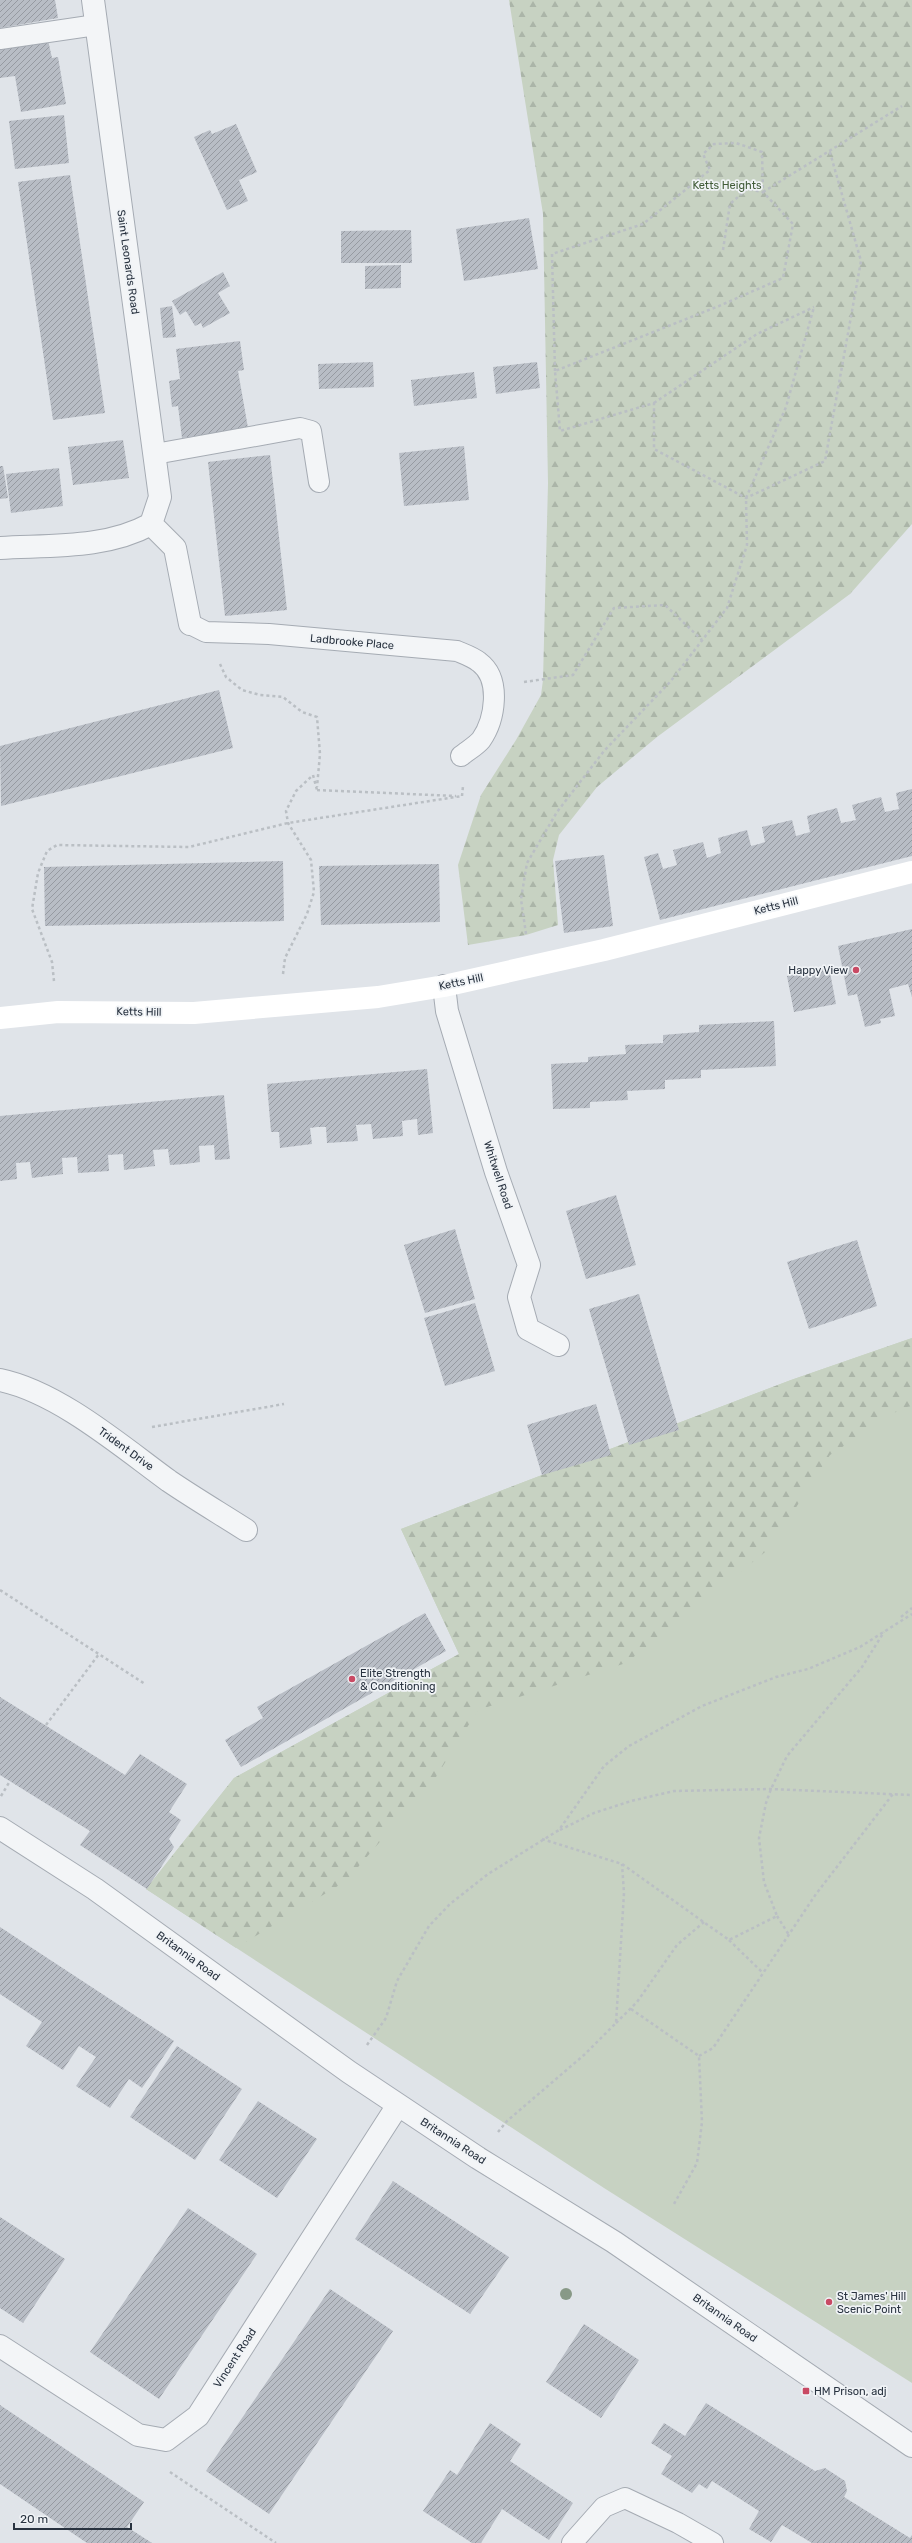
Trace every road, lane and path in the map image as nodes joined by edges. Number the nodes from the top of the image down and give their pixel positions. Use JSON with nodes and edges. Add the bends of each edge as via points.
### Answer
{"nodes":[{"id":1,"x":93,"y":0,"type":"edge"},
{"id":2,"x":96,"y":25,"type":"junction"},
{"id":3,"x":0,"y":39,"type":"edge"},
{"id":4,"x":902,"y":106,"type":"dead end"},
{"id":5,"x":829,"y":149,"type":"junction"},
{"id":6,"x":763,"y":192,"type":"junction"},
{"id":7,"x":723,"y":250,"type":"dead end"},
{"id":8,"x":555,"y":371,"type":"junction"},
{"id":9,"x":654,"y":403,"type":"junction"},
{"id":10,"x":155,"y":454,"type":"junction"},
{"id":11,"x":319,"y":482,"type":"dead end"},
{"id":12,"x":746,"y":498,"type":"junction"},
{"id":13,"x":151,"y":524,"type":"junction"},
{"id":14,"x":0,"y":548,"type":"edge"},
{"id":15,"x":190,"y":624,"type":"joint"},
{"id":16,"x":702,"y":640,"type":"junction"},
{"id":17,"x":221,"y":667,"type":"dead end"},
{"id":18,"x":494,"y":686,"type":"junction"},
{"id":19,"x":461,"y":756,"type":"dead end"},
{"id":20,"x":317,"y":790,"type":"junction"},
{"id":21,"x":288,"y":823,"type":"junction"},
{"id":22,"x":912,"y":872,"type":"edge"},
{"id":23,"x":285,"y":958,"type":"dead end"},
{"id":24,"x":52,"y":962,"type":"dead end"},
{"id":25,"x":532,"y":966,"type":"junction"},
{"id":26,"x":444,"y":986,"type":"junction"},
{"id":27,"x":0,"y":1018,"type":"edge"},
{"id":28,"x":558,"y":1345,"type":"dead end"},
{"id":29,"x":0,"y":1380,"type":"edge"},
{"id":30,"x":284,"y":1404,"type":"dead end"},
{"id":31,"x":113,"y":1440,"type":"junction"},
{"id":32,"x":246,"y":1530,"type":"dead end"},
{"id":33,"x":0,"y":1590,"type":"edge"},
{"id":34,"x":912,"y":1608,"type":"edge"},
{"id":35,"x":912,"y":1614,"type":"edge"},
{"id":36,"x":886,"y":1629,"type":"junction"},
{"id":37,"x":99,"y":1654,"type":"junction"},
{"id":38,"x":145,"y":1684,"type":"dead end"},
{"id":39,"x":46,"y":1725,"type":"dead end"},
{"id":40,"x":10,"y":1781,"type":"dead end"},
{"id":41,"x":771,"y":1789,"type":"junction"},
{"id":42,"x":893,"y":1794,"type":"junction"},
{"id":43,"x":912,"y":1795,"type":"edge"},
{"id":44,"x":0,"y":1797,"type":"edge"},
{"id":45,"x":0,"y":1828,"type":"edge"},
{"id":46,"x":559,"y":1830,"type":"junction"},
{"id":47,"x":542,"y":1839,"type":"junction"},
{"id":48,"x":622,"y":1864,"type":"junction"},
{"id":49,"x":777,"y":1916,"type":"junction"},
{"id":50,"x":704,"y":1922,"type":"junction"},
{"id":51,"x":789,"y":1935,"type":"junction"},
{"id":52,"x":729,"y":1940,"type":"junction"},
{"id":53,"x":763,"y":1974,"type":"junction"},
{"id":54,"x":631,"y":2009,"type":"junction"},
{"id":55,"x":616,"y":2023,"type":"junction"},
{"id":56,"x":699,"y":2056,"type":"junction"},
{"id":57,"x":349,"y":2072,"type":"junction"},
{"id":58,"x":398,"y":2105,"type":"junction"},
{"id":59,"x":478,"y":2158,"type":"junction"},
{"id":60,"x":674,"y":2204,"type":"dead end"},
{"id":61,"x":0,"y":2346,"type":"edge"},
{"id":62,"x":166,"y":2440,"type":"junction"},
{"id":63,"x":912,"y":2446,"type":"edge"},
{"id":64,"x":276,"y":2543,"type":"edge"},
{"id":65,"x":572,"y":2543,"type":"edge"},
{"id":66,"x":713,"y":2543,"type":"edge"}],
"edges":[{"from":1,"to":2,"type":"street","name":"Saint Leonards Road"},
{"from":2,"to":3,"type":"lane"},
{"from":2,"to":10,"type":"street","name":"Saint Leonards Road"},
{"from":4,"to":5,"type":"path"},
{"from":5,"to":6,"type":"path"},
{"from":5,"to":12,"type":"path","via":[[861,261],[825,461]]},
{"from":6,"to":7,"type":"path","via":[[747,189],[730,204]]},
{"from":6,"to":8,"type":"path","via":[[793,224],[783,278]]},
{"from":6,"to":8,"type":"path","via":[[762,152],[736,143],[714,144],[703,154],[710,170],[643,224],[552,254]]},
{"from":8,"to":9,"type":"path","via":[[560,431]]},
{"from":9,"to":12,"type":"path","via":[[654,449]]},
{"from":9,"to":12,"type":"path","via":[[757,334],[814,307],[786,407]]},
{"from":10,"to":11,"type":"lane","via":[[300,428],[312,431]]},
{"from":10,"to":13,"type":"street","name":"Saint Leonards Road","via":[[160,497]]},
{"from":12,"to":16,"type":"path","via":[[747,545],[730,601]]},
{"from":13,"to":14,"type":"street","via":[[131,534],[107,541]]},
{"from":13,"to":15,"type":"street","name":"Ladbrooke Place","via":[[175,548]]},
{"from":15,"to":18,"type":"lane","name":"Ladbrooke Place","via":[[206,632],[269,634],[457,651],[479,661],[488,671]]},
{"from":16,"to":18,"type":"path","via":[[665,605],[614,608],[573,675]]},
{"from":16,"to":25,"type":"path","via":[[670,682],[604,751],[557,812],[528,863],[521,899]]},
{"from":17,"to":20,"type":"path","via":[[226,677],[242,690],[283,697],[302,712],[317,717],[320,754]]},
{"from":18,"to":19,"type":"lane","via":[[490,722],[480,741]]},
{"from":20,"to":21,"type":"path","via":[[313,775],[290,799],[286,812]]},
{"from":20,"to":21,"type":"path","via":[[462,796]]},
{"from":21,"to":23,"type":"path","via":[[311,860],[314,892],[307,914]]},
{"from":21,"to":24,"type":"path","via":[[189,847],[57,845],[47,851],[38,873],[32,909]]},
{"from":22,"to":25,"type":"main road","name":"Ketts Hill"},
{"from":25,"to":26,"type":"main road","name":"Ketts Hill"},
{"from":26,"to":27,"type":"main road","name":"Ketts Hill","via":[[378,997],[194,1013],[58,1012]]},
{"from":26,"to":28,"type":"street","name":"Whitwell Road","via":[[447,1011],[496,1172],[529,1265],[519,1297],[528,1329]]},
{"from":29,"to":31,"type":"street","name":"Trident Drive","via":[[14,1383],[75,1413]]},
{"from":30,"to":31,"type":"path","via":[[121,1432]]},
{"from":31,"to":32,"type":"street","name":"Trident Drive","via":[[171,1482]]},
{"from":33,"to":37,"type":"path"},
{"from":34,"to":36,"type":"path"},
{"from":35,"to":36,"type":"path"},
{"from":36,"to":41,"type":"path","via":[[862,1667],[787,1756]]},
{"from":36,"to":46,"type":"path","via":[[860,1647],[808,1669],[763,1682],[702,1706],[629,1746],[604,1766]]},
{"from":37,"to":38,"type":"path"},
{"from":37,"to":39,"type":"path"},
{"from":40,"to":44,"type":"path"},
{"from":41,"to":42,"type":"path"},
{"from":41,"to":46,"type":"path","via":[[674,1791],[602,1810]]},
{"from":41,"to":49,"type":"path","via":[[760,1838],[764,1882]]},
{"from":42,"to":43,"type":"path"},
{"from":42,"to":51,"type":"path","via":[[816,1894]]},
{"from":45,"to":57,"type":"street","name":"Britannia Road","via":[[95,1889]]},
{"from":46,"to":47,"type":"path"},
{"from":47,"to":48,"type":"path"},
{"from":47,"to":57,"type":"path","via":[[488,1874],[450,1904],[429,1926],[397,1981],[386,2018]]},
{"from":48,"to":50,"type":"path"},
{"from":48,"to":55,"type":"path","via":[[624,1893]]},
{"from":49,"to":51,"type":"path"},
{"from":49,"to":52,"type":"path"},
{"from":50,"to":52,"type":"path"},
{"from":50,"to":54,"type":"path","via":[[677,1945]]},
{"from":51,"to":53,"type":"path"},
{"from":52,"to":53,"type":"path"},
{"from":53,"to":56,"type":"path","via":[[713,2048]]},
{"from":54,"to":55,"type":"path"},
{"from":54,"to":56,"type":"path"},
{"from":55,"to":59,"type":"path","via":[[584,2055],[507,2121]]},
{"from":56,"to":60,"type":"path","via":[[702,2122],[697,2163]]},
{"from":57,"to":58,"type":"street","name":"Britannia Road"},
{"from":58,"to":59,"type":"street","name":"Britannia Road"},
{"from":58,"to":62,"type":"street","name":"Vincent Road","via":[[198,2416]]},
{"from":59,"to":63,"type":"street","name":"Britannia Road","via":[[614,2242]]},
{"from":61,"to":62,"type":"street","via":[[138,2435]]},
{"from":62,"to":64,"type":"path","via":[[169,2472]]},
{"from":65,"to":66,"type":"lane","via":[[604,2507],[625,2498]]}]}
